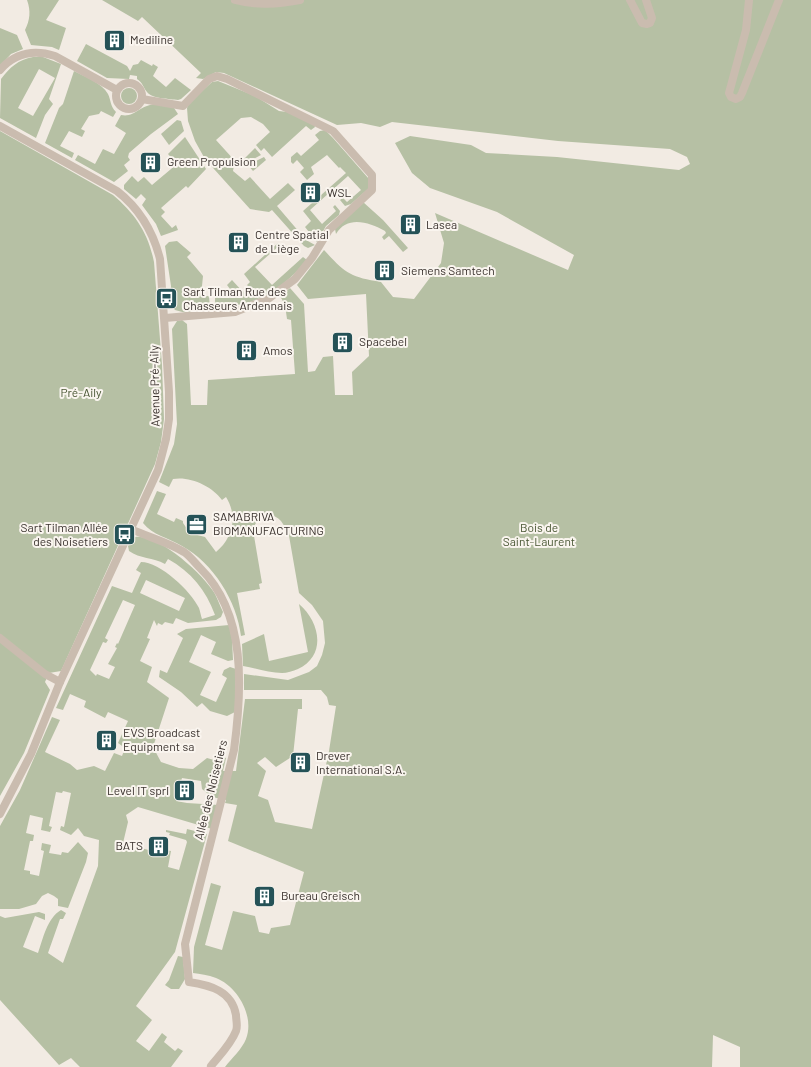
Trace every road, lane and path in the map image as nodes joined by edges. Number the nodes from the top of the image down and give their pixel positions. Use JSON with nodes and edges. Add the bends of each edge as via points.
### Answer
{"nodes":[{"id":1,"x":235,"y":0,"type":"edge"},
{"id":2,"x":300,"y":0,"type":"edge"},
{"id":3,"x":630,"y":0,"type":"edge"},
{"id":4,"x":646,"y":0,"type":"edge"},
{"id":5,"x":749,"y":0,"type":"edge"},
{"id":6,"x":779,"y":0,"type":"edge"},
{"id":7,"x":0,"y":70,"type":"edge"},
{"id":8,"x":117,"y":90,"type":"junction"},
{"id":9,"x":142,"y":99,"type":"junction"},
{"id":10,"x":0,"y":126,"type":"edge"},
{"id":11,"x":165,"y":318,"type":"junction"},
{"id":12,"x":131,"y":529,"type":"junction"},
{"id":13,"x":0,"y":638,"type":"edge"},
{"id":14,"x":60,"y":682,"type":"junction"},
{"id":15,"x":0,"y":814,"type":"edge"},
{"id":16,"x":211,"y":1066,"type":"edge"}],
"edges":[{"from":1,"to":2,"type":"street","via":[[256,4]]},
{"from":3,"to":4,"type":"street","via":[[642,23],[646,24],[652,18]]},
{"from":5,"to":6,"type":"street","via":[[746,30],[729,93],[736,99],[742,93]]},
{"from":7,"to":8,"type":"street","via":[[27,53],[46,54]]},
{"from":8,"to":9,"type":"street","via":[[126,83],[134,84],[141,90]]},
{"from":8,"to":9,"type":"street","via":[[116,100],[125,109],[134,108]]},
{"from":9,"to":11,"type":"street","via":[[183,106],[209,79],[218,76],[333,131],[372,175],[372,190],[329,230],[295,279],[268,299],[235,312]]},
{"from":10,"to":11,"type":"street","name":"Avenue Pré-Aily","via":[[105,183],[134,206],[156,242]]},
{"from":11,"to":12,"type":"street","name":"Avenue Pré-Aily","via":[[169,392],[166,439],[158,470]]},
{"from":12,"to":14,"type":"street","name":"Avenue Pré-Aily"},
{"from":12,"to":16,"type":"street","name":"Allée des Noisetiers","via":[[184,552],[210,577],[229,613],[236,642],[238,713],[234,750],[185,944],[189,982],[218,989],[235,1009],[238,1029]]},
{"from":13,"to":14,"type":"street"},
{"from":14,"to":15,"type":"street","name":"Avenue Pré-Aily","via":[[31,754]]}]}
